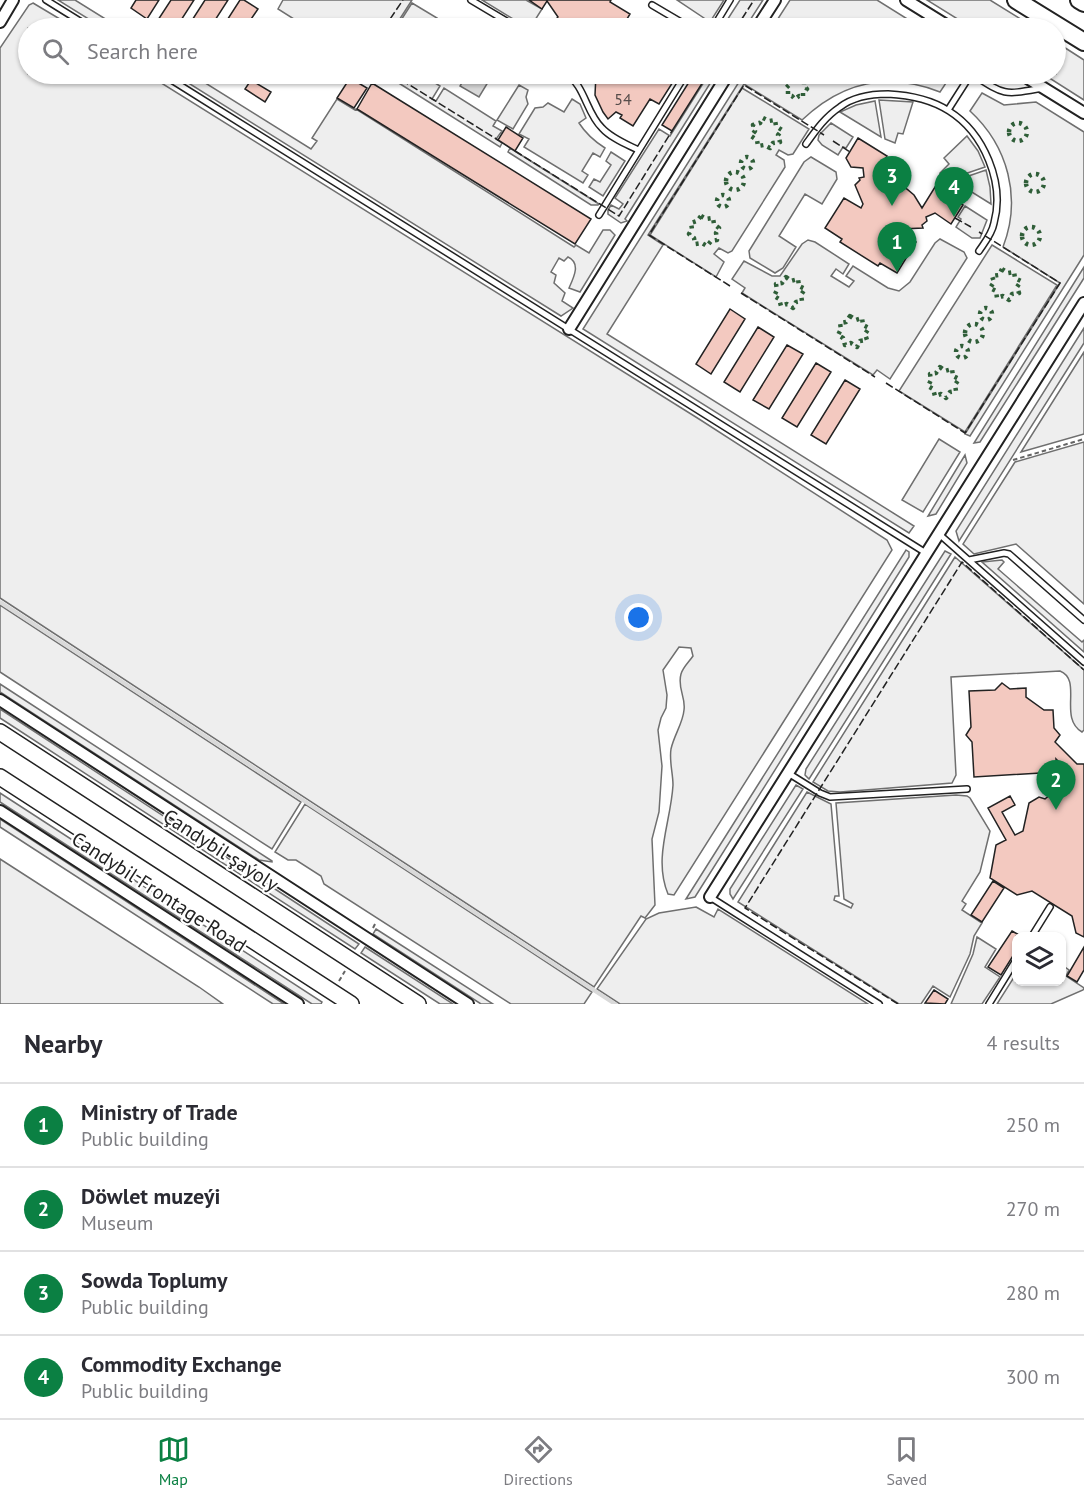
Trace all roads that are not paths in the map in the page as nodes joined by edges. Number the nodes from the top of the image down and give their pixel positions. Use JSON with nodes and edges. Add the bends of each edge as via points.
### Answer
{"nodes":[{"id":1,"x":13,"y":0,"type":"edge"},
{"id":2,"x":46,"y":0,"type":"edge"},
{"id":3,"x":471,"y":0,"type":"edge"},
{"id":4,"x":730,"y":0,"type":"edge"},
{"id":5,"x":775,"y":0,"type":"edge"},
{"id":6,"x":906,"y":0,"type":"edge"},
{"id":7,"x":1016,"y":0,"type":"edge"},
{"id":8,"x":1080,"y":0,"type":"edge"},
{"id":9,"x":1084,"y":3,"type":"edge"},
{"id":10,"x":652,"y":4,"type":"dead end"},
{"id":11,"x":927,"y":14,"type":"junction"},
{"id":12,"x":75,"y":18,"type":"edge"},
{"id":13,"x":501,"y":18,"type":"edge"},
{"id":14,"x":675,"y":18,"type":"edge"},
{"id":15,"x":719,"y":18,"type":"edge"},
{"id":16,"x":763,"y":18,"type":"edge"},
{"id":17,"x":928,"y":18,"type":"edge"},
{"id":18,"x":934,"y":18,"type":"edge"},
{"id":19,"x":1045,"y":18,"type":"edge"},
{"id":20,"x":0,"y":22,"type":"edge"},
{"id":21,"x":1066,"y":31,"type":"edge"},
{"id":22,"x":1084,"y":42,"type":"edge"},
{"id":23,"x":178,"y":84,"type":"edge"},
{"id":24,"x":576,"y":84,"type":"edge"},
{"id":25,"x":680,"y":84,"type":"edge"},
{"id":26,"x":722,"y":84,"type":"edge"},
{"id":27,"x":965,"y":84,"type":"edge"},
{"id":28,"x":988,"y":84,"type":"edge"},
{"id":29,"x":1037,"y":84,"type":"edge"},
{"id":30,"x":1044,"y":88,"type":"junction"},
{"id":31,"x":948,"y":110,"type":"junction"},
{"id":32,"x":1084,"y":113,"type":"edge"},
{"id":33,"x":806,"y":144,"type":"dead end"},
{"id":34,"x":638,"y":150,"type":"junction"},
{"id":35,"x":598,"y":215,"type":"dead end"},
{"id":36,"x":979,"y":251,"type":"dead end"},
{"id":37,"x":1084,"y":303,"type":"edge"},
{"id":38,"x":569,"y":329,"type":"junction"},
{"id":39,"x":939,"y":534,"type":"junction"},
{"id":40,"x":927,"y":554,"type":"junction"},
{"id":41,"x":969,"y":560,"type":"junction"},
{"id":42,"x":1084,"y":620,"type":"edge"},
{"id":43,"x":1084,"y":662,"type":"edge"},
{"id":44,"x":0,"y":700,"type":"edge"},
{"id":45,"x":0,"y":732,"type":"edge"},
{"id":46,"x":788,"y":773,"type":"junction"},
{"id":47,"x":0,"y":777,"type":"edge"},
{"id":48,"x":967,"y":789,"type":"dead end"},
{"id":49,"x":0,"y":811,"type":"edge"},
{"id":50,"x":710,"y":897,"type":"joint"},
{"id":51,"x":1050,"y":907,"type":"dead end"},
{"id":52,"x":1034,"y":932,"type":"edge"},
{"id":53,"x":1012,"y":968,"type":"edge"},
{"id":54,"x":298,"y":1004,"type":"edge"},
{"id":55,"x":351,"y":1004,"type":"edge"},
{"id":56,"x":418,"y":1004,"type":"edge"},
{"id":57,"x":468,"y":1004,"type":"edge"},
{"id":58,"x":879,"y":1004,"type":"edge"},
{"id":59,"x":989,"y":1004,"type":"edge"}],
"edges":[{"from":1,"to":20,"type":"street"},
{"from":2,"to":12,"type":"lane"},
{"from":3,"to":13,"type":"lane"},
{"from":4,"to":15,"type":"lane"},
{"from":5,"to":16,"type":"street"},
{"from":6,"to":11,"type":"street"},
{"from":7,"to":19,"type":"main road"},
{"from":8,"to":9,"type":"main road"},
{"from":10,"to":14,"type":"lane"},
{"from":11,"to":17,"type":"lane"},
{"from":11,"to":18,"type":"street"},
{"from":21,"to":22,"type":"main road"},
{"from":23,"to":38,"type":"lane"},
{"from":24,"to":34,"type":"lane","via":[[602,129]]},
{"from":25,"to":34,"type":"lane"},
{"from":26,"to":38,"type":"street"},
{"from":27,"to":31,"type":"lane"},
{"from":28,"to":30,"type":"lane","via":[[1007,93]]},
{"from":29,"to":30,"type":"street"},
{"from":30,"to":32,"type":"street"},
{"from":31,"to":33,"type":"lane","via":[[909,96],[882,94],[861,98],[827,116]]},
{"from":31,"to":36,"type":"lane","via":[[979,141],[994,179],[997,212],[991,234]]},
{"from":34,"to":35,"type":"lane"},
{"from":37,"to":39,"type":"street"},
{"from":38,"to":40,"type":"lane"},
{"from":39,"to":40,"type":"street"},
{"from":39,"to":41,"type":"lane"},
{"from":40,"to":46,"type":"street"},
{"from":41,"to":42,"type":"lane","via":[[1009,554]]},
{"from":41,"to":43,"type":"lane"},
{"from":44,"to":57,"type":"street"},
{"from":45,"to":56,"type":"main road","name":"Çandybil şaýoly"},
{"from":46,"to":48,"type":"lane","via":[[830,796]]},
{"from":46,"to":50,"type":"street"},
{"from":47,"to":55,"type":"main road"},
{"from":49,"to":54,"type":"street","name":"Candybil Frontage Road"},
{"from":50,"to":58,"type":"lane"},
{"from":51,"to":52,"type":"lane"},
{"from":53,"to":59,"type":"lane"}]}
